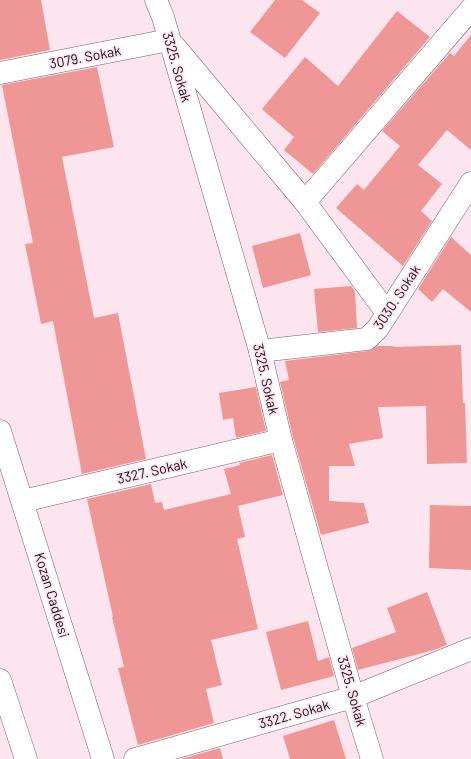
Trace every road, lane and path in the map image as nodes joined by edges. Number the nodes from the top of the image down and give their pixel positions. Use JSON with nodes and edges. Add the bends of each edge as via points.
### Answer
{"nodes":[{"id":1,"x":156,"y":0,"type":"edge"},
{"id":2,"x":460,"y":0,"type":"edge"},
{"id":3,"x":471,"y":8,"type":"edge"},
{"id":4,"x":169,"y":40,"type":"junction"},
{"id":5,"x":0,"y":73,"type":"edge"},
{"id":6,"x":471,"y":183,"type":"edge"},
{"id":7,"x":305,"y":202,"type":"junction"},
{"id":8,"x":387,"y":313,"type":"junction"},
{"id":9,"x":260,"y":351,"type":"junction"},
{"id":10,"x":0,"y":431,"type":"edge"},
{"id":11,"x":281,"y":440,"type":"junction"},
{"id":12,"x":23,"y":501,"type":"junction"},
{"id":13,"x":471,"y":650,"type":"edge"},
{"id":14,"x":0,"y":680,"type":"edge"},
{"id":15,"x":353,"y":697,"type":"junction"},
{"id":16,"x":26,"y":759,"type":"edge"},
{"id":17,"x":104,"y":759,"type":"edge"},
{"id":18,"x":135,"y":759,"type":"edge"},
{"id":19,"x":372,"y":759,"type":"edge"}],
"edges":[{"from":1,"to":4,"type":"main road","name":"3325. Sokak"},
{"from":2,"to":3,"type":"main road"},
{"from":3,"to":7,"type":"main road"},
{"from":4,"to":5,"type":"main road","name":"3079. Sokak"},
{"from":4,"to":7,"type":"main road"},
{"from":4,"to":9,"type":"main road","name":"3325. Sokak"},
{"from":6,"to":8,"type":"main road","name":"3030. Sokak"},
{"from":7,"to":8,"type":"main road"},
{"from":8,"to":9,"type":"main road","name":"3030. Sokak","via":[[378,328],[367,339]]},
{"from":9,"to":11,"type":"main road","name":"3325. Sokak"},
{"from":10,"to":12,"type":"main road","name":"Kozan Caddesi"},
{"from":11,"to":12,"type":"main road","name":"3327. Sokak"},
{"from":11,"to":15,"type":"main road","name":"3325. Sokak"},
{"from":12,"to":17,"type":"main road","name":"Kozan Caddesi"},
{"from":13,"to":15,"type":"main road","name":"3322. Sokak"},
{"from":14,"to":16,"type":"main road"},
{"from":15,"to":18,"type":"main road","name":"3322. Sokak"},
{"from":15,"to":19,"type":"main road","name":"3325. Sokak"}]}
